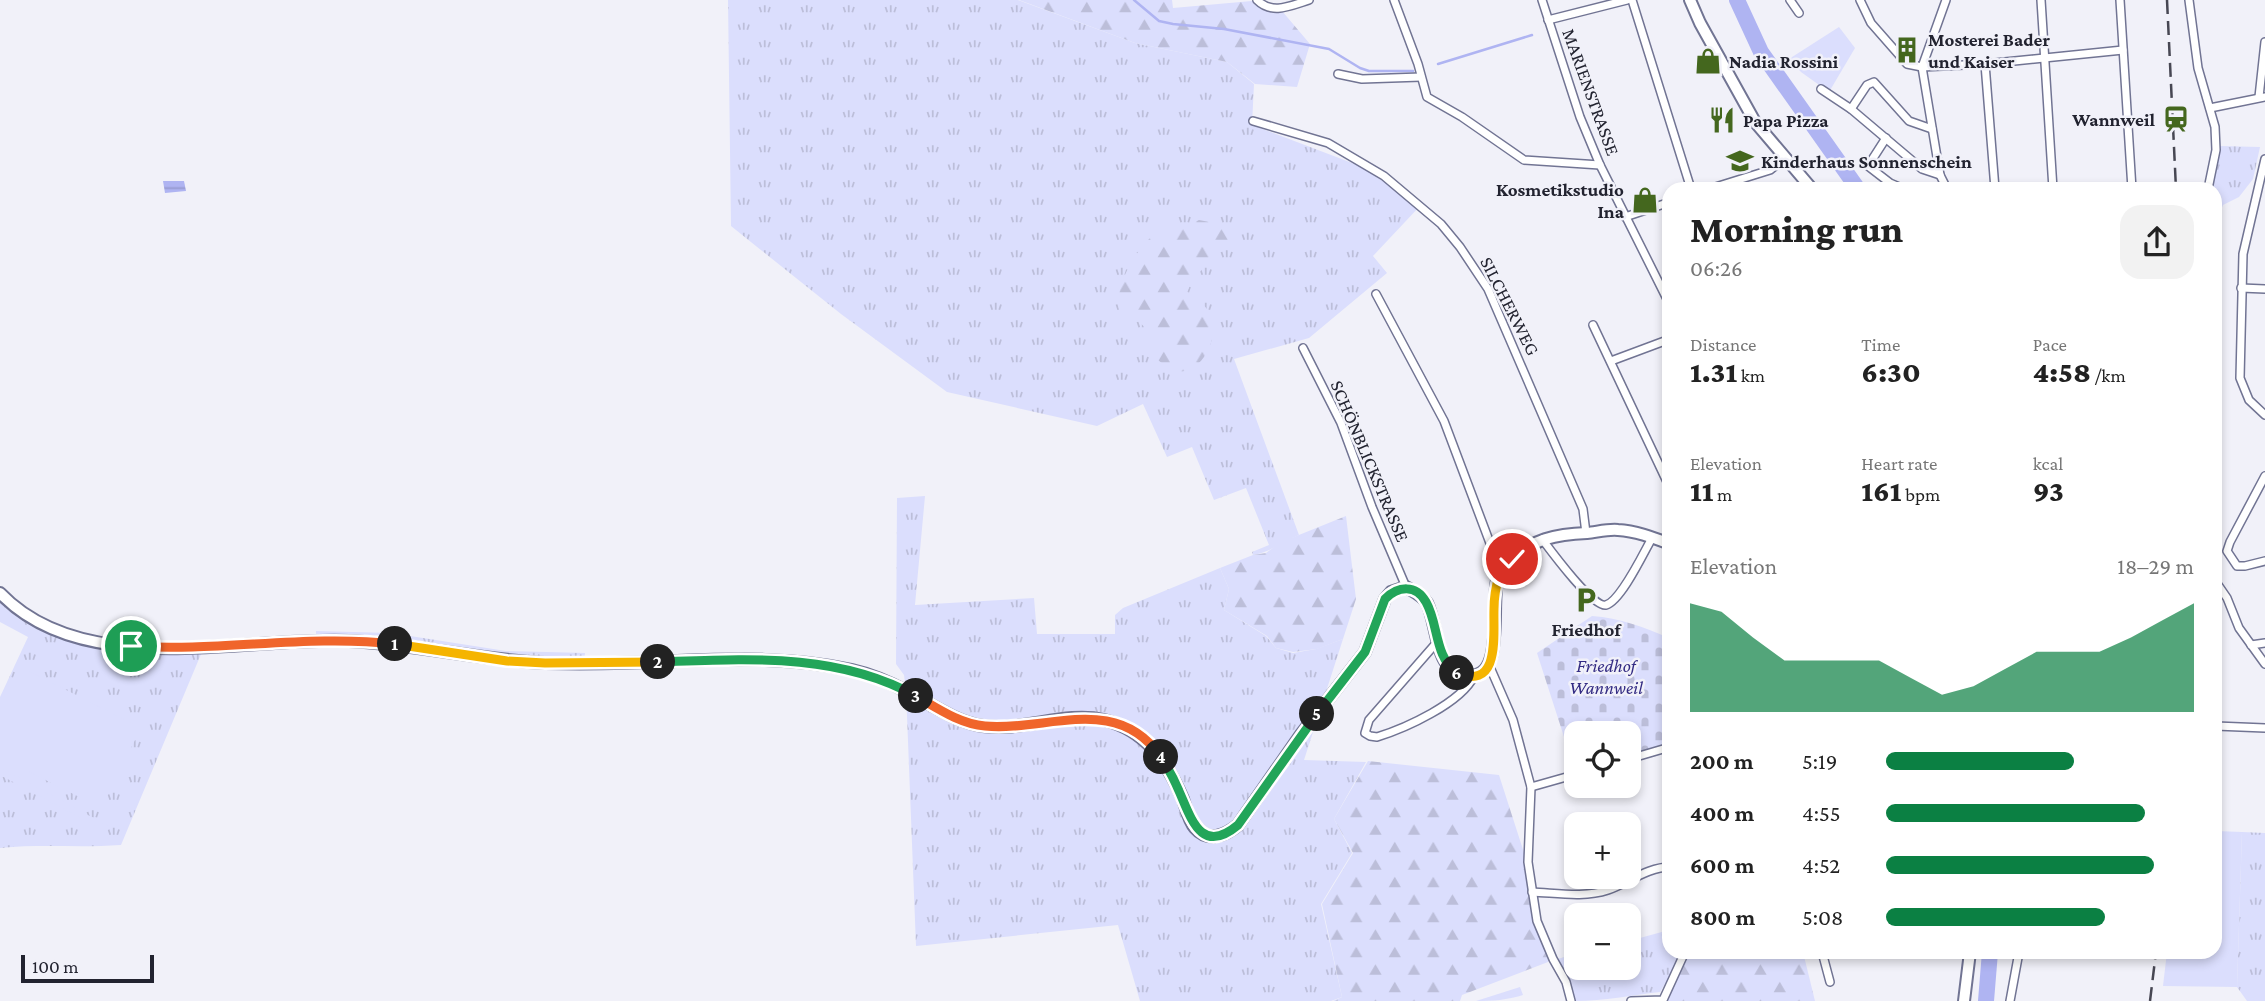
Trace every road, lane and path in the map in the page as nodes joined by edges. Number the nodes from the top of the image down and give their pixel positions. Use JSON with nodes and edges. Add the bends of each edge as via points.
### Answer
{"nodes":[{"id":1,"x":1256,"y":0,"type":"edge"},
{"id":2,"x":1309,"y":0,"type":"edge"},
{"id":3,"x":1394,"y":0,"type":"edge"},
{"id":4,"x":1542,"y":0,"type":"edge"},
{"id":5,"x":1630,"y":0,"type":"edge"},
{"id":6,"x":1690,"y":0,"type":"edge"},
{"id":7,"x":1790,"y":0,"type":"edge"},
{"id":8,"x":1860,"y":0,"type":"edge"},
{"id":9,"x":1946,"y":0,"type":"edge"},
{"id":10,"x":2041,"y":0,"type":"edge"},
{"id":11,"x":2120,"y":0,"type":"edge"},
{"id":12,"x":2189,"y":0,"type":"edge"},
{"id":13,"x":1799,"y":13,"type":"dead end"},
{"id":14,"x":1548,"y":20,"type":"junction"},
{"id":15,"x":2265,"y":42,"type":"edge"},
{"id":16,"x":2123,"y":50,"type":"junction"},
{"id":17,"x":2045,"y":60,"type":"junction"},
{"id":18,"x":1985,"y":64,"type":"junction"},
{"id":19,"x":1922,"y":67,"type":"junction"},
{"id":20,"x":1338,"y":74,"type":"dead end"},
{"id":21,"x":1420,"y":77,"type":"junction"},
{"id":22,"x":1821,"y":89,"type":"dead end"},
{"id":23,"x":2262,"y":97,"type":"edge"},
{"id":24,"x":2210,"y":108,"type":"junction"},
{"id":25,"x":1852,"y":109,"type":"junction"},
{"id":26,"x":1253,"y":121,"type":"dead end"},
{"id":27,"x":1931,"y":129,"type":"junction"},
{"id":28,"x":1886,"y":138,"type":"junction"},
{"id":29,"x":1786,"y":158,"type":"junction"},
{"id":30,"x":2265,"y":159,"type":"edge"},
{"id":31,"x":1600,"y":165,"type":"junction"},
{"id":32,"x":1940,"y":175,"type":"junction"},
{"id":33,"x":2263,"y":179,"type":"edge"},
{"id":34,"x":1689,"y":182,"type":"edge"},
{"id":35,"x":1731,"y":182,"type":"edge"},
{"id":36,"x":1806,"y":182,"type":"edge"},
{"id":37,"x":1889,"y":182,"type":"edge"},
{"id":38,"x":1944,"y":182,"type":"edge"},
{"id":39,"x":1994,"y":182,"type":"edge"},
{"id":40,"x":2053,"y":182,"type":"edge"},
{"id":41,"x":2131,"y":182,"type":"edge"},
{"id":42,"x":2209,"y":182,"type":"edge"},
{"id":43,"x":1662,"y":205,"type":"edge"},
{"id":44,"x":1625,"y":217,"type":"junction"},
{"id":45,"x":2241,"y":289,"type":"junction"},
{"id":46,"x":2265,"y":289,"type":"edge"},
{"id":47,"x":1662,"y":290,"type":"edge"},
{"id":48,"x":1376,"y":294,"type":"dead end"},
{"id":49,"x":1593,"y":326,"type":"dead end"},
{"id":50,"x":1662,"y":342,"type":"edge"},
{"id":51,"x":1303,"y":348,"type":"dead end"},
{"id":52,"x":1611,"y":361,"type":"junction"},
{"id":53,"x":2265,"y":415,"type":"edge"},
{"id":54,"x":1662,"y":471,"type":"edge"},
{"id":55,"x":2265,"y":476,"type":"edge"},
{"id":56,"x":1586,"y":533,"type":"junction"},
{"id":57,"x":1653,"y":538,"type":"junction"},
{"id":58,"x":1542,"y":539,"type":"junction"},
{"id":59,"x":1662,"y":541,"type":"edge"},
{"id":60,"x":2265,"y":561,"type":"edge"},
{"id":61,"x":1499,"y":573,"type":"junction"},
{"id":62,"x":1406,"y":587,"type":"junction"},
{"id":63,"x":2222,"y":591,"type":"edge"},
{"id":64,"x":0,"y":593,"type":"edge"},
{"id":65,"x":1438,"y":641,"type":"junction"},
{"id":66,"x":2265,"y":643,"type":"edge"},
{"id":67,"x":2251,"y":645,"type":"junction"},
{"id":68,"x":2265,"y":664,"type":"edge"},
{"id":69,"x":1489,"y":666,"type":"junction"},
{"id":70,"x":1474,"y":676,"type":"junction"},
{"id":71,"x":2222,"y":726,"type":"edge"},
{"id":72,"x":2265,"y":728,"type":"edge"},
{"id":73,"x":1662,"y":749,"type":"edge"},
{"id":74,"x":1641,"y":755,"type":"edge"},
{"id":75,"x":1564,"y":778,"type":"edge"},
{"id":76,"x":1531,"y":787,"type":"junction"},
{"id":77,"x":1662,"y":867,"type":"edge"},
{"id":78,"x":1532,"y":892,"type":"junction"},
{"id":79,"x":1682,"y":959,"type":"edge"},
{"id":80,"x":1824,"y":959,"type":"edge"},
{"id":81,"x":1969,"y":959,"type":"edge"},
{"id":82,"x":2018,"y":959,"type":"edge"},
{"id":83,"x":1830,"y":982,"type":"dead end"},
{"id":84,"x":1571,"y":1001,"type":"edge"},
{"id":85,"x":1631,"y":1001,"type":"edge"},
{"id":86,"x":1964,"y":1001,"type":"edge"},
{"id":87,"x":2010,"y":1001,"type":"edge"}],
"edges":[{"from":1,"to":2,"type":"street","via":[[1273,9]]},
{"from":3,"to":21,"type":"street"},
{"from":4,"to":14,"type":"street","name":"MARIENSTRASSE"},
{"from":5,"to":14,"type":"street"},
{"from":5,"to":34,"type":"street"},
{"from":6,"to":29,"type":"street","via":[[1755,121]]},
{"from":7,"to":13,"type":"street"},
{"from":8,"to":19,"type":"street","via":[[1885,41],[1907,64]]},
{"from":9,"to":19,"type":"street"},
{"from":10,"to":17,"type":"street"},
{"from":11,"to":16,"type":"street"},
{"from":12,"to":24,"type":"street","via":[[2198,68]]},
{"from":14,"to":31,"type":"street","name":"MARIENSTRASSE"},
{"from":15,"to":23,"type":"street"},
{"from":16,"to":17,"type":"street"},
{"from":16,"to":41,"type":"street"},
{"from":17,"to":18,"type":"street"},
{"from":17,"to":40,"type":"street"},
{"from":18,"to":19,"type":"street"},
{"from":18,"to":39,"type":"street"},
{"from":19,"to":27,"type":"street"},
{"from":20,"to":21,"type":"street","via":[[1362,79]]},
{"from":21,"to":31,"type":"street","via":[[1427,97],[1524,160]]},
{"from":22,"to":25,"type":"street"},
{"from":23,"to":24,"type":"street"},
{"from":24,"to":42,"type":"street","via":[[2216,150]]},
{"from":25,"to":27,"type":"street","via":[[1867,85],[1874,82],[1909,121]]},
{"from":25,"to":28,"type":"street"},
{"from":26,"to":56,"type":"street","name":"SILCHERWEG","via":[[1328,143],[1384,176],[1461,247],[1488,289],[1514,345],[1583,509]]},
{"from":27,"to":32,"type":"street"},
{"from":28,"to":32,"type":"street","via":[[1922,169]]},
{"from":28,"to":37,"type":"street","via":[[1868,166]]},
{"from":29,"to":35,"type":"street","via":[[1770,170]]},
{"from":29,"to":36,"type":"street"},
{"from":30,"to":33,"type":"street"},
{"from":31,"to":44,"type":"street","name":"MARIENSTRASSE"},
{"from":32,"to":38,"type":"street"},
{"from":33,"to":45,"type":"street","via":[[2244,246]]},
{"from":43,"to":44,"type":"street"},
{"from":44,"to":47,"type":"street","name":"MARIENSTRASSE"},
{"from":45,"to":46,"type":"street"},
{"from":45,"to":53,"type":"street","via":[[2240,378],[2249,400]]},
{"from":48,"to":61,"type":"street","via":[[1444,421]]},
{"from":49,"to":52,"type":"street"},
{"from":50,"to":52,"type":"street"},
{"from":51,"to":62,"type":"street","name":"SCHÖNBLICKSTRASSE","via":[[1340,423]]},
{"from":52,"to":54,"type":"street"},
{"from":55,"to":60,"type":"street","via":[[2227,551],[2237,566]]},
{"from":56,"to":57,"type":"street","via":[[1618,530]]},
{"from":56,"to":58,"type":"street"},
{"from":57,"to":58,"type":"street","via":[[1621,591],[1604,606],[1588,595]]},
{"from":57,"to":59,"type":"street"},
{"from":58,"to":61,"type":"street"},
{"from":61,"to":69,"type":"street"},
{"from":62,"to":64,"type":"street","via":[[1385,599],[1365,652],[1238,825],[1218,837],[1195,828],[1157,752],[1143,738],[1104,720],[982,726],[882,679],[784,660],[507,661],[421,647],[316,640],[190,649],[122,645],[45,625]]},
{"from":62,"to":65,"type":"street","via":[[1427,603]]},
{"from":63,"to":67,"type":"street"},
{"from":65,"to":70,"type":"street","via":[[1449,667],[1458,674]]},
{"from":65,"to":70,"type":"street","via":[[1369,720],[1365,733],[1377,737],[1421,720],[1469,688]]},
{"from":66,"to":67,"type":"street"},
{"from":67,"to":68,"type":"street"},
{"from":69,"to":70,"type":"street"},
{"from":69,"to":76,"type":"street","via":[[1513,720]]},
{"from":71,"to":72,"type":"street"},
{"from":73,"to":74,"type":"street"},
{"from":75,"to":76,"type":"street"},
{"from":76,"to":78,"type":"street","via":[[1528,862]]},
{"from":77,"to":78,"type":"street","via":[[1587,895]]},
{"from":78,"to":84,"type":"street","via":[[1537,921]]},
{"from":79,"to":85,"type":"street","via":[[1663,1000]]},
{"from":80,"to":83,"type":"street"},
{"from":81,"to":86,"type":"street"},
{"from":82,"to":87,"type":"street"}]}
